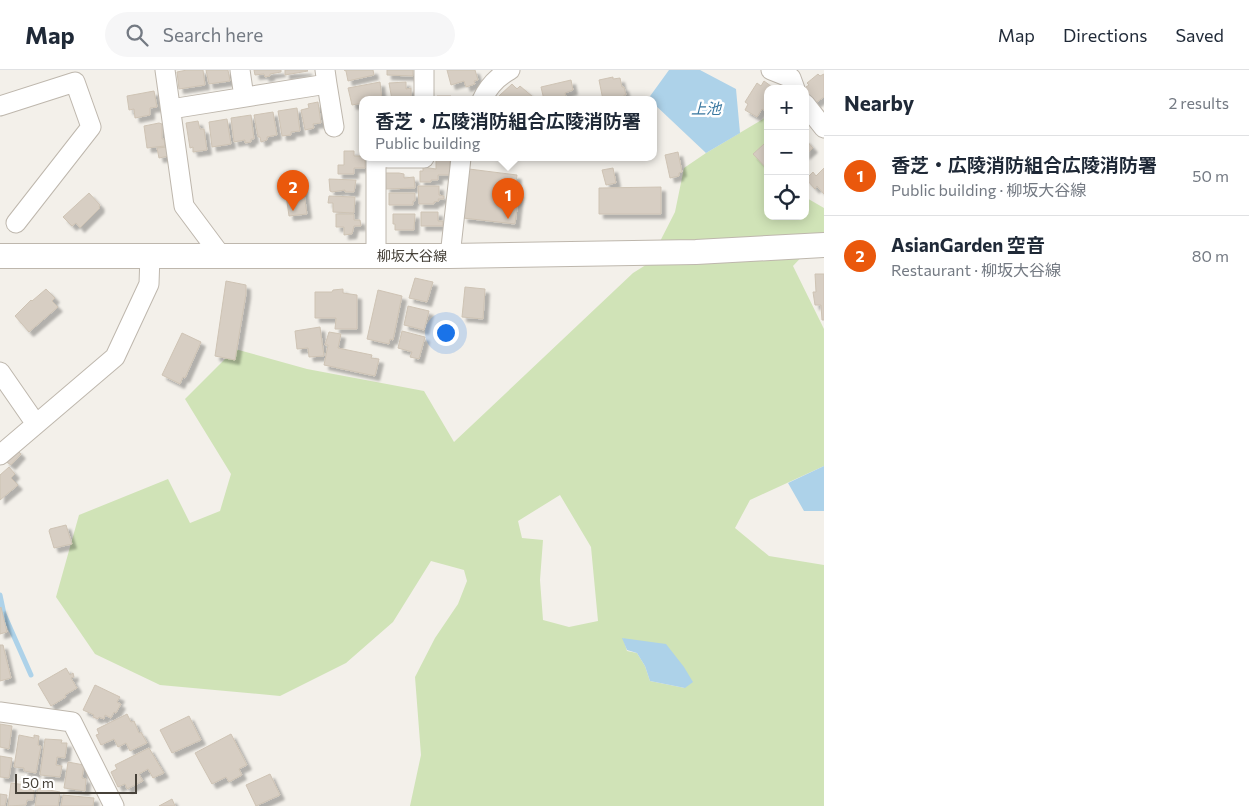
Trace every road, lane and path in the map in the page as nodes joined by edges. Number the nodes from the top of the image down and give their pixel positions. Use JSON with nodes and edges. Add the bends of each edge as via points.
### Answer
{"nodes":[{"id":1,"x":165,"y":70,"type":"edge"},
{"id":2,"x":240,"y":70,"type":"edge"},
{"id":3,"x":424,"y":70,"type":"edge"},
{"id":4,"x":510,"y":70,"type":"edge"},
{"id":5,"x":771,"y":70,"type":"edge"},
{"id":6,"x":326,"y":77,"type":"edge"},
{"id":7,"x":796,"y":79,"type":"edge"},
{"id":8,"x":424,"y":96,"type":"edge"},
{"id":9,"x":484,"y":96,"type":"edge"},
{"id":10,"x":244,"y":97,"type":"junction"},
{"id":11,"x":0,"y":106,"type":"edge"},
{"id":12,"x":171,"y":108,"type":"junction"},
{"id":13,"x":809,"y":109,"type":"edge"},
{"id":14,"x":334,"y":127,"type":"dead end"},
{"id":15,"x":824,"y":128,"type":"edge"},
{"id":16,"x":376,"y":161,"type":"edge"},
{"id":17,"x":461,"y":161,"type":"edge"},
{"id":18,"x":16,"y":223,"type":"dead end"},
{"id":19,"x":824,"y":245,"type":"edge"},
{"id":20,"x":0,"y":256,"type":"edge"},
{"id":21,"x":150,"y":256,"type":"junction"},
{"id":22,"x":376,"y":256,"type":"junction"},
{"id":23,"x":450,"y":256,"type":"junction"},
{"id":24,"x":222,"y":257,"type":"junction"},
{"id":25,"x":0,"y":372,"type":"edge"},
{"id":26,"x":36,"y":424,"type":"junction"},
{"id":27,"x":0,"y":454,"type":"edge"},
{"id":28,"x":0,"y":712,"type":"edge"},
{"id":29,"x":114,"y":806,"type":"edge"}],
"edges":[{"from":1,"to":12,"type":"street"},
{"from":2,"to":10,"type":"street"},
{"from":3,"to":8,"type":"street"},
{"from":4,"to":9,"type":"street","via":[[501,74]]},
{"from":5,"to":7,"type":"street"},
{"from":6,"to":10,"type":"street"},
{"from":6,"to":14,"type":"street"},
{"from":10,"to":12,"type":"street"},
{"from":11,"to":18,"type":"street","via":[[75,82],[91,127]]},
{"from":12,"to":24,"type":"street","via":[[184,206]]},
{"from":13,"to":15,"type":"street"},
{"from":16,"to":22,"type":"street"},
{"from":17,"to":23,"type":"street"},
{"from":19,"to":23,"type":"street","name":"柳坂大谷線","via":[[696,252]]},
{"from":20,"to":21,"type":"street","name":"柳坂大谷線"},
{"from":21,"to":24,"type":"street","name":"柳坂大谷線"},
{"from":21,"to":26,"type":"street","via":[[149,284],[114,357]]},
{"from":22,"to":23,"type":"street","name":"柳坂大谷線"},
{"from":22,"to":24,"type":"street","name":"柳坂大谷線"},
{"from":25,"to":26,"type":"street"},
{"from":26,"to":27,"type":"street"},
{"from":28,"to":29,"type":"street","via":[[72,722]]}]}
